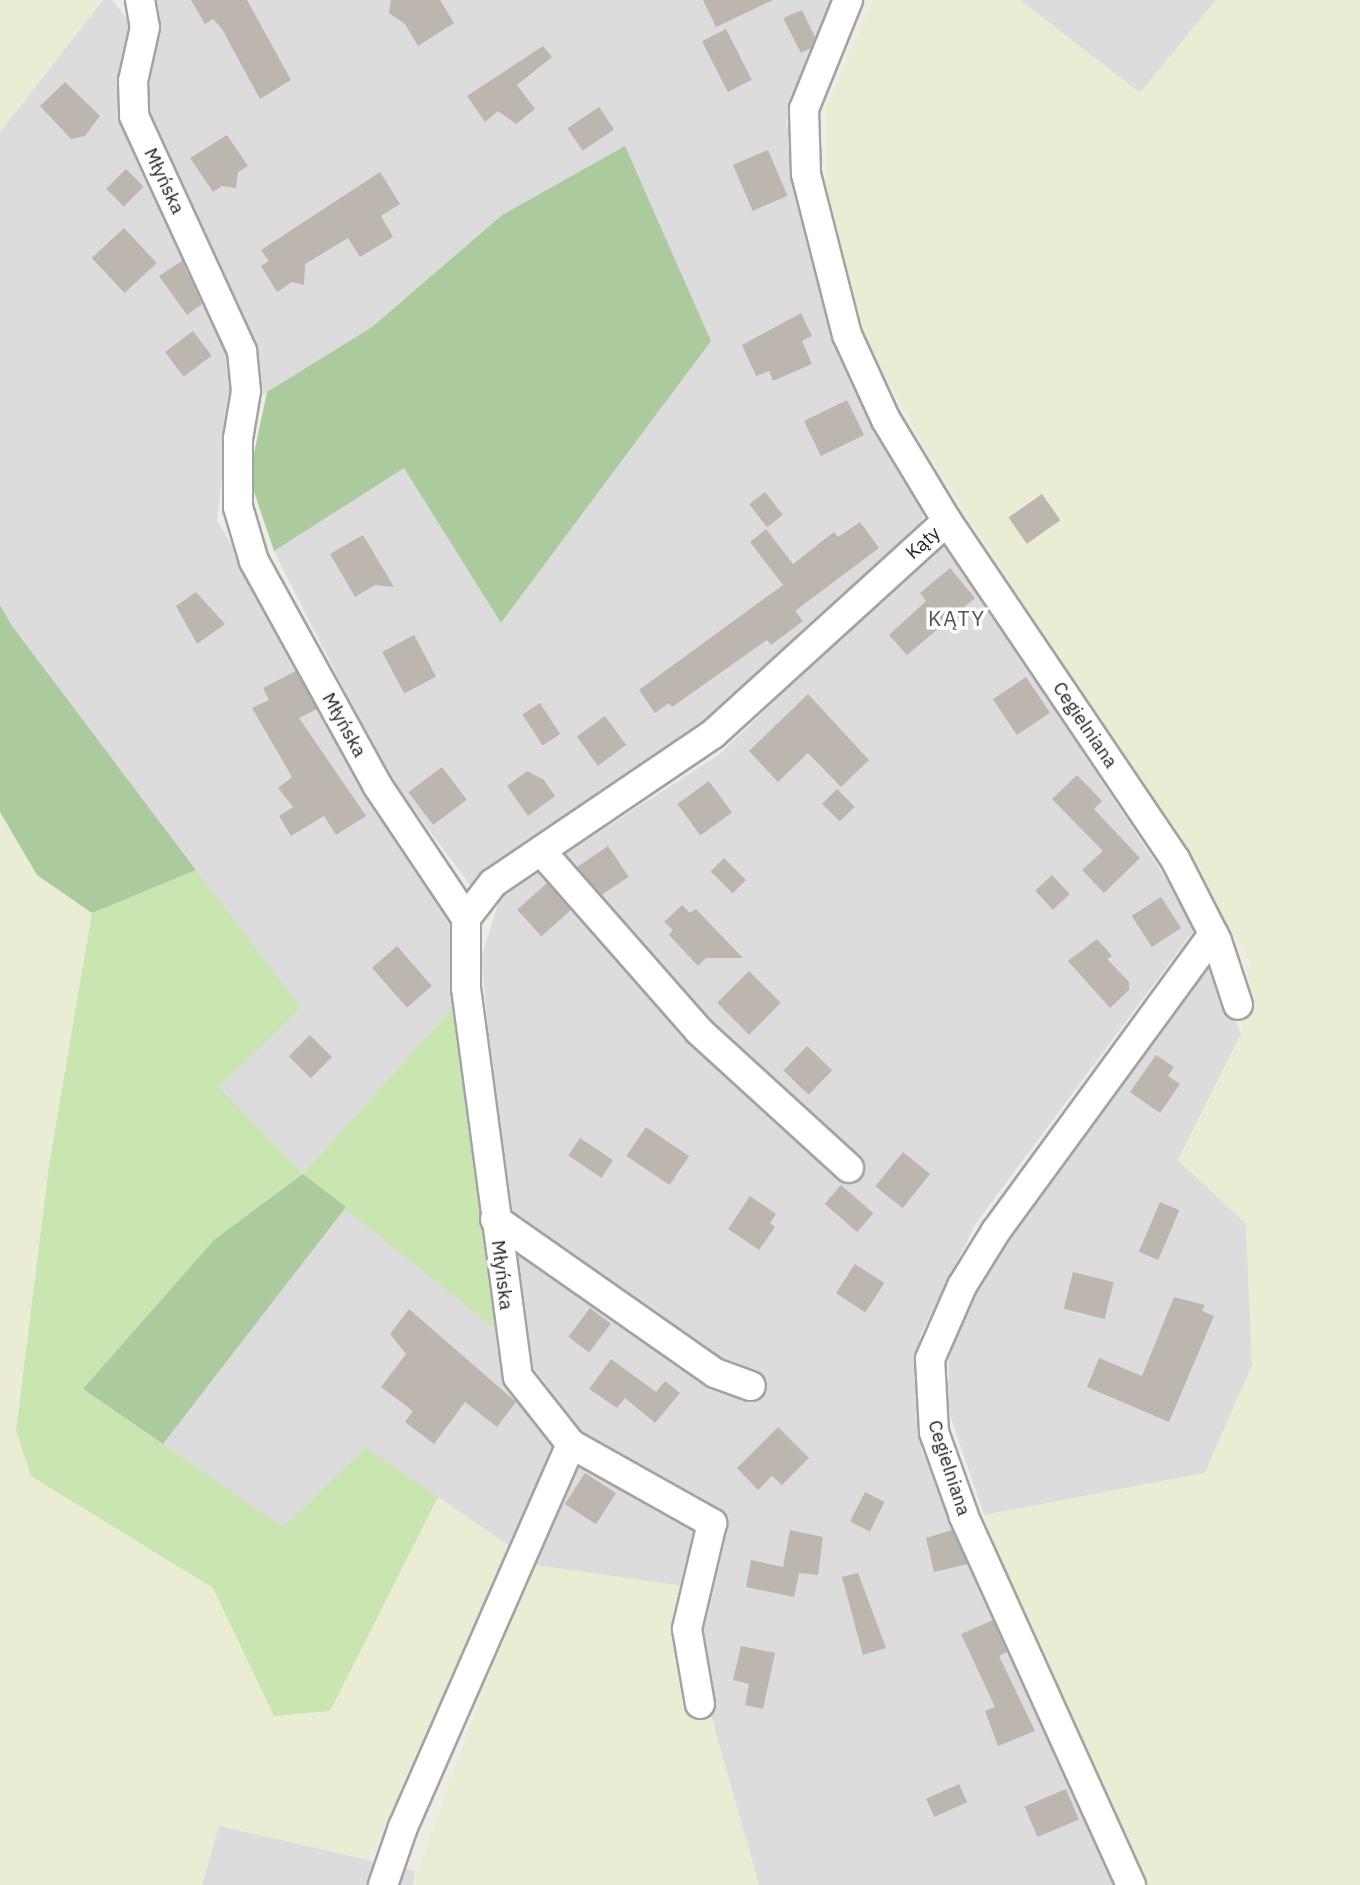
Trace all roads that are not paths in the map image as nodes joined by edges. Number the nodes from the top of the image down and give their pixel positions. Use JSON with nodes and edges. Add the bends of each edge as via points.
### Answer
{"nodes":[{"id":1,"x":140,"y":0,"type":"edge"},
{"id":2,"x":848,"y":0,"type":"edge"},
{"id":3,"x":947,"y":521,"type":"junction"},
{"id":4,"x":541,"y":850,"type":"junction"},
{"id":5,"x":466,"y":918,"type":"junction"},
{"id":6,"x":1213,"y":934,"type":"junction"},
{"id":7,"x":1238,"y":1005,"type":"dead end"},
{"id":8,"x":849,"y":1168,"type":"dead end"},
{"id":9,"x":495,"y":1219,"type":"junction"},
{"id":10,"x":751,"y":1386,"type":"dead end"},
{"id":11,"x":571,"y":1444,"type":"junction"},
{"id":12,"x":700,"y":1704,"type":"dead end"},
{"id":13,"x":383,"y":1885,"type":"edge"},
{"id":14,"x":1131,"y":1885,"type":"edge"}],
"edges":[{"from":1,"to":5,"type":"street","name":"Młyńska","via":[[145,27],[133,81],[134,116],[242,351],[246,391],[238,439],[238,507],[254,561],[377,785]]},
{"from":2,"to":3,"type":"street","name":"Kąty","via":[[804,109],[806,174],[847,335],[887,420]]},
{"from":3,"to":4,"type":"street","name":"Kąty","via":[[713,734]]},
{"from":3,"to":6,"type":"street","name":"Cegielniana","via":[[1175,859]]},
{"from":4,"to":5,"type":"street","name":"Kąty","via":[[493,883]]},
{"from":4,"to":8,"type":"street","via":[[699,1031]]},
{"from":5,"to":9,"type":"street","name":"Młyńska","via":[[466,988]]},
{"from":6,"to":7,"type":"street","name":"Cegielniana"},
{"from":6,"to":14,"type":"street","name":"Cegielniana","via":[[996,1231],[962,1286],[930,1359],[934,1432],[964,1516]]},
{"from":9,"to":10,"type":"street","via":[[715,1373]]},
{"from":9,"to":11,"type":"street","name":"Młyńska","via":[[518,1377]]},
{"from":11,"to":12,"type":"street","name":"Młyńska","via":[[712,1523],[687,1629]]},
{"from":11,"to":13,"type":"street","via":[[403,1827]]}]}
